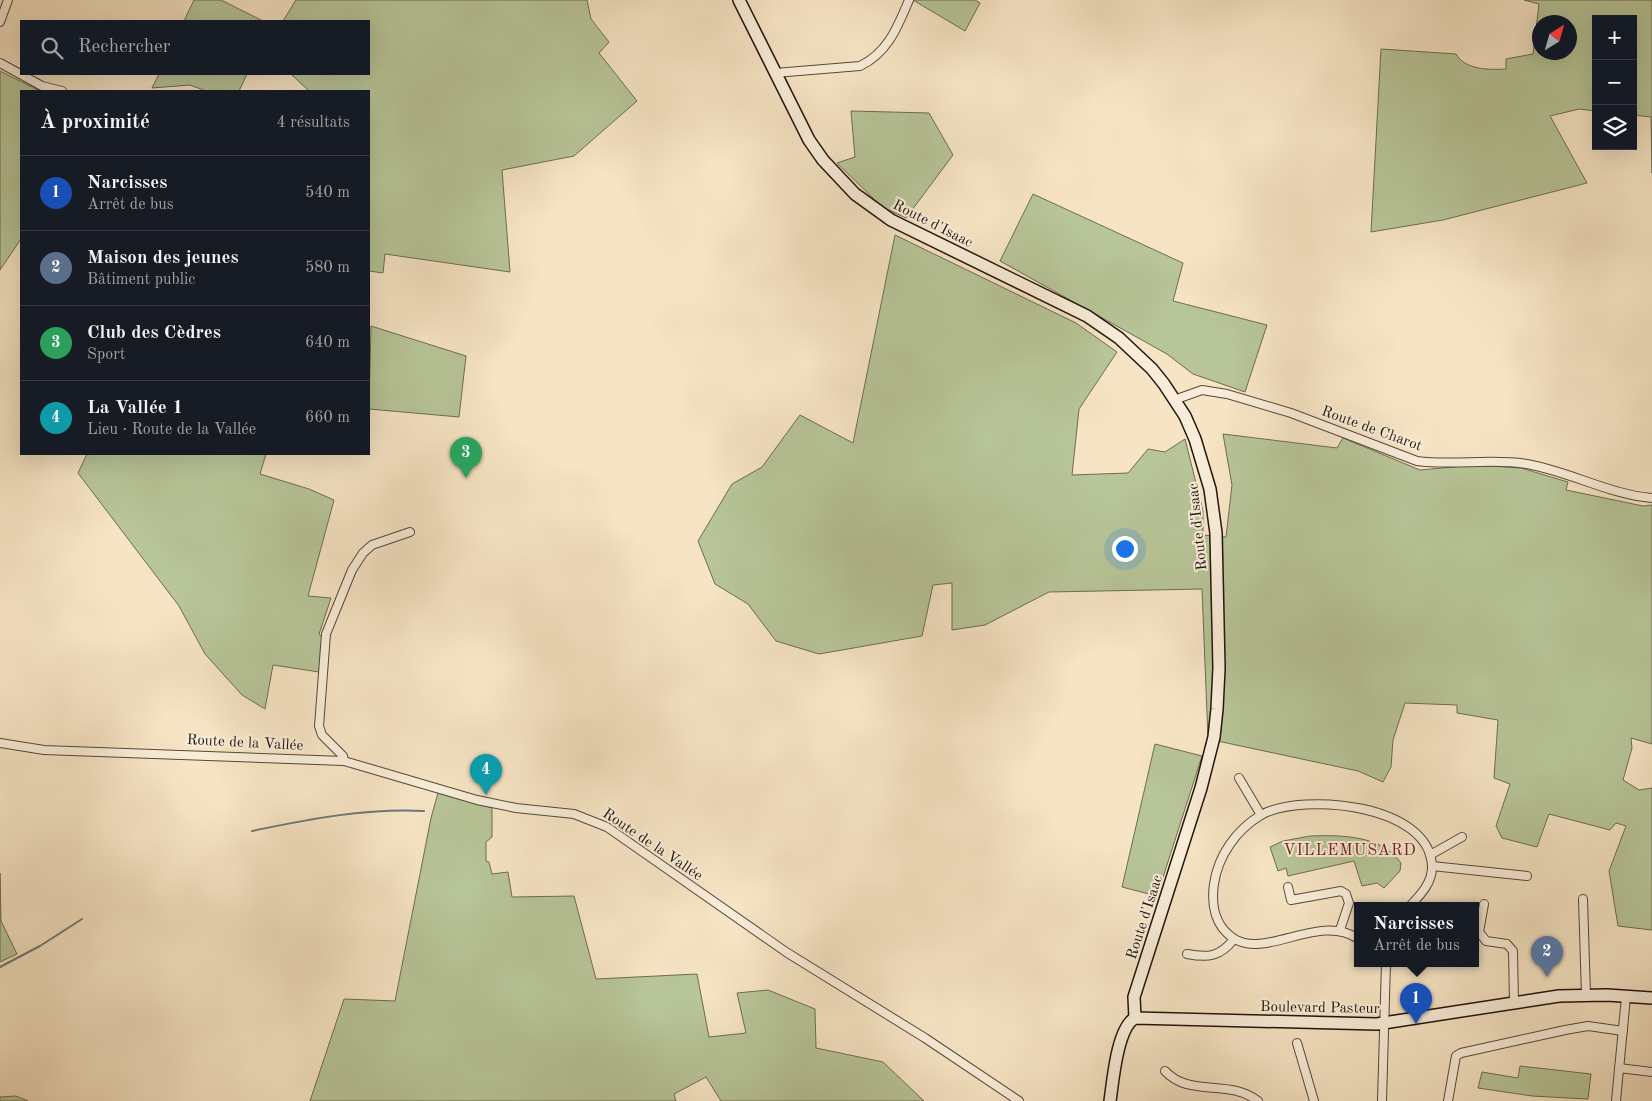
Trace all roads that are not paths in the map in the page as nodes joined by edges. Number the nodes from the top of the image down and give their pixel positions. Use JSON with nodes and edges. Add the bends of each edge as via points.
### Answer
{"nodes":[{"id":1,"x":8,"y":0,"type":"edge"},
{"id":2,"x":739,"y":0,"type":"edge"},
{"id":3,"x":909,"y":0,"type":"edge"},
{"id":4,"x":0,"y":22,"type":"edge"},
{"id":5,"x":0,"y":63,"type":"edge"},
{"id":6,"x":775,"y":73,"type":"junction"},
{"id":7,"x":20,"y":74,"type":"edge"},
{"id":8,"x":22,"y":75,"type":"edge"},
{"id":9,"x":58,"y":90,"type":"edge"},
{"id":10,"x":1174,"y":400,"type":"junction"},
{"id":11,"x":1652,"y":498,"type":"edge"},
{"id":12,"x":410,"y":532,"type":"dead end"},
{"id":13,"x":0,"y":743,"type":"edge"},
{"id":14,"x":344,"y":761,"type":"junction"},
{"id":15,"x":1239,"y":778,"type":"dead end"},
{"id":16,"x":1261,"y":815,"type":"junction"},
{"id":17,"x":1462,"y":837,"type":"dead end"},
{"id":18,"x":1430,"y":855,"type":"junction"},
{"id":19,"x":1432,"y":866,"type":"junction"},
{"id":20,"x":1527,"y":876,"type":"dead end"},
{"id":21,"x":1288,"y":887,"type":"dead end"},
{"id":22,"x":1583,"y":899,"type":"dead end"},
{"id":23,"x":1413,"y":902,"type":"edge"},
{"id":24,"x":1484,"y":904,"type":"dead end"},
{"id":25,"x":1340,"y":930,"type":"junction"},
{"id":26,"x":1354,"y":937,"type":"edge"},
{"id":27,"x":1234,"y":939,"type":"junction"},
{"id":28,"x":1187,"y":954,"type":"dead end"},
{"id":29,"x":1386,"y":967,"type":"edge"},
{"id":30,"x":1586,"y":995,"type":"junction"},
{"id":31,"x":1626,"y":997,"type":"junction"},
{"id":32,"x":1652,"y":998,"type":"edge"},
{"id":33,"x":1514,"y":1002,"type":"junction"},
{"id":34,"x":1135,"y":1018,"type":"junction"},
{"id":35,"x":1385,"y":1023,"type":"junction"},
{"id":36,"x":1623,"y":1031,"type":"junction"},
{"id":37,"x":1297,"y":1043,"type":"dead end"},
{"id":38,"x":1619,"y":1068,"type":"junction"},
{"id":39,"x":1165,"y":1071,"type":"dead end"},
{"id":40,"x":1652,"y":1072,"type":"edge"},
{"id":41,"x":1018,"y":1101,"type":"edge"},
{"id":42,"x":1110,"y":1101,"type":"edge"},
{"id":43,"x":1258,"y":1101,"type":"edge"},
{"id":44,"x":1314,"y":1101,"type":"edge"},
{"id":45,"x":1382,"y":1101,"type":"edge"},
{"id":46,"x":1448,"y":1101,"type":"edge"},
{"id":47,"x":1616,"y":1101,"type":"edge"}],
"edges":[{"from":1,"to":4,"type":"street"},
{"from":2,"to":6,"type":"street","name":"Route d'Isaac"},
{"from":3,"to":6,"type":"street","via":[[896,33],[879,54],[866,63]]},
{"from":5,"to":7,"type":"street"},
{"from":6,"to":10,"type":"street","name":"Route d'Isaac","via":[[809,140],[836,175],[865,202],[906,229],[1105,327],[1152,369]]},
{"from":8,"to":9,"type":"street"},
{"from":10,"to":11,"type":"street","name":"Route de Charot","via":[[1202,390],[1214,391],[1291,413],[1416,461],[1483,460],[1528,464]]},
{"from":10,"to":34,"type":"street","name":"Route d'Isaac","via":[[1196,439],[1213,506],[1217,560],[1218,696],[1211,753],[1134,997]]},
{"from":12,"to":14,"type":"street","via":[[382,540],[363,553],[352,570],[326,634],[319,726],[322,735]]},
{"from":13,"to":14,"type":"street","name":"Route de la Vallée","via":[[44,750]]},
{"from":14,"to":41,"type":"street","name":"Route de la Vallée","via":[[477,800],[574,814],[596,821],[786,952],[925,1038]]},
{"from":15,"to":16,"type":"street"},
{"from":16,"to":18,"type":"street","via":[[1291,806],[1320,804],[1379,812],[1402,822],[1414,832]]},
{"from":16,"to":27,"type":"street","via":[[1237,835],[1220,861],[1215,878],[1214,910]]},
{"from":17,"to":18,"type":"street"},
{"from":18,"to":19,"type":"street"},
{"from":19,"to":20,"type":"street"},
{"from":19,"to":23,"type":"street","via":[[1429,883]]},
{"from":21,"to":25,"type":"street","via":[[1291,900],[1341,891],[1346,894],[1349,903]]},
{"from":22,"to":30,"type":"street"},
{"from":24,"to":33,"type":"street","via":[[1479,932],[1486,940],[1507,944],[1513,951]]},
{"from":25,"to":26,"type":"street"},
{"from":25,"to":27,"type":"street","via":[[1323,930],[1263,943]]},
{"from":27,"to":28,"type":"street","via":[[1226,948],[1207,958]]},
{"from":29,"to":35,"type":"street"},
{"from":30,"to":31,"type":"street","name":"Boulevard Pasteur"},
{"from":30,"to":33,"type":"street","name":"Boulevard Pasteur"},
{"from":31,"to":32,"type":"street","name":"Boulevard Pasteur"},
{"from":31,"to":36,"type":"street"},
{"from":33,"to":35,"type":"street","name":"Boulevard Pasteur"},
{"from":34,"to":35,"type":"street","name":"Boulevard Pasteur"},
{"from":34,"to":42,"type":"street","via":[[1129,1021],[1123,1032]]},
{"from":35,"to":45,"type":"street"},
{"from":36,"to":38,"type":"street"},
{"from":36,"to":46,"type":"street","via":[[1588,1026],[1461,1053],[1456,1056]]},
{"from":37,"to":44,"type":"street"},
{"from":38,"to":40,"type":"street"},
{"from":38,"to":47,"type":"street"},
{"from":39,"to":43,"type":"street","via":[[1180,1084],[1239,1090]]}]}
